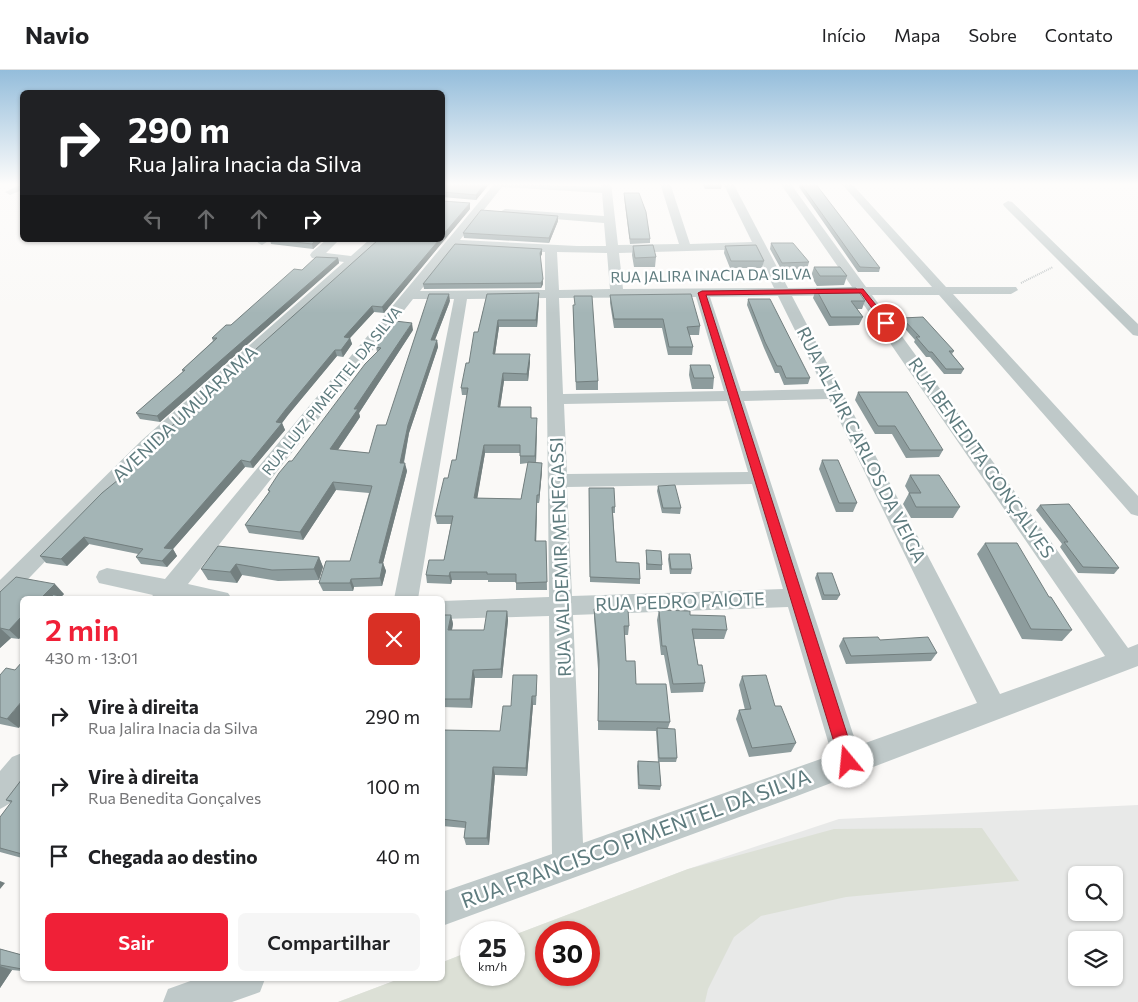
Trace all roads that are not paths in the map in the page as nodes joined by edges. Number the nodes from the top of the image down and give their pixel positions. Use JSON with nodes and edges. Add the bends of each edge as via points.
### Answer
{"nodes":[{"id":1,"x":463,"y":226,"type":"edge"},
{"id":2,"x":610,"y":226,"type":"edge"},
{"id":3,"x":679,"y":226,"type":"edge"},
{"id":4,"x":750,"y":226,"type":"edge"},
{"id":5,"x":816,"y":226,"type":"edge"},
{"id":6,"x":884,"y":226,"type":"edge"},
{"id":7,"x":1032,"y":226,"type":"edge"},
{"id":8,"x":331,"y":242,"type":"edge"},
{"id":9,"x":374,"y":242,"type":"edge"},
{"id":10,"x":451,"y":243,"type":"junction"},
{"id":11,"x":760,"y":246,"type":"junction"},
{"id":12,"x":686,"y":249,"type":"junction"},
{"id":13,"x":551,"y":250,"type":"junction"},
{"id":14,"x":612,"y":250,"type":"junction"},
{"id":15,"x":354,"y":260,"type":"junction"},
{"id":16,"x":940,"y":290,"type":"junction"},
{"id":17,"x":1011,"y":290,"type":"road end"},
{"id":18,"x":863,"y":291,"type":"junction"},
{"id":19,"x":784,"y":292,"type":"junction"},
{"id":20,"x":702,"y":293,"type":"junction"},
{"id":21,"x":617,"y":294,"type":"junction"},
{"id":22,"x":410,"y":295,"type":"junction"},
{"id":23,"x":461,"y":295,"type":"junction"},
{"id":24,"x":552,"y":295,"type":"junction"},
{"id":25,"x":1138,"y":332,"type":"edge"},
{"id":26,"x":836,"y":394,"type":"junction"},
{"id":27,"x":734,"y":395,"type":"junction"},
{"id":28,"x":556,"y":399,"type":"junction"},
{"id":29,"x":760,"y":478,"type":"junction"},
{"id":30,"x":558,"y":481,"type":"junction"},
{"id":31,"x":1138,"y":509,"type":"edge"},
{"id":32,"x":107,"y":577,"type":"dead end"},
{"id":33,"x":0,"y":594,"type":"edge"},
{"id":34,"x":166,"y":594,"type":"edge"},
{"id":35,"x":188,"y":596,"type":"edge"},
{"id":36,"x":407,"y":596,"type":"edge"},
{"id":37,"x":797,"y":598,"type":"junction"},
{"id":38,"x":562,"y":606,"type":"junction"},
{"id":39,"x":445,"y":610,"type":"edge"},
{"id":40,"x":1130,"y":658,"type":"edge"},
{"id":41,"x":993,"y":708,"type":"junction"},
{"id":42,"x":848,"y":762,"type":"junction"},
{"id":43,"x":20,"y":769,"type":"edge"},
{"id":44,"x":0,"y":794,"type":"edge"},
{"id":45,"x":568,"y":864,"type":"junction"},
{"id":46,"x":445,"y":908,"type":"edge"},
{"id":47,"x":241,"y":981,"type":"edge"},
{"id":48,"x":180,"y":1002,"type":"edge"}],
"edges":[{"from":1,"to":10,"type":"street","name":"RUA LUIZ PIMENTEL DA SILVA"},
{"from":2,"to":14,"type":"street"},
{"from":3,"to":12,"type":"street"},
{"from":4,"to":11,"type":"street","name":"RUA ALTAIR CARLOS DA VEIGA"},
{"from":5,"to":18,"type":"street","name":"RUA BENEDITA GONÇALVES"},
{"from":6,"to":16,"type":"street"},
{"from":7,"to":25,"type":"street"},
{"from":8,"to":15,"type":"street","via":[[316,255]]},
{"from":9,"to":15,"type":"street","name":"AVENIDA UMUARAMA"},
{"from":10,"to":13,"type":"street"},
{"from":10,"to":22,"type":"street","name":"RUA LUIZ PIMENTEL DA SILVA"},
{"from":11,"to":12,"type":"street"},
{"from":11,"to":19,"type":"street","name":"RUA ALTAIR CARLOS DA VEIGA"},
{"from":12,"to":14,"type":"street"},
{"from":13,"to":14,"type":"street"},
{"from":13,"to":24,"type":"street","name":"RUA VALDEMIR MENEGASSI"},
{"from":14,"to":21,"type":"street"},
{"from":15,"to":33,"type":"street","name":"AVENIDA UMUARAMA","via":[[148,444]]},
{"from":16,"to":17,"type":"street","name":"RUA JALIRA INACIA DA SILVA"},
{"from":16,"to":18,"type":"street","name":"RUA JALIRA INACIA DA SILVA"},
{"from":16,"to":31,"type":"street"},
{"from":18,"to":19,"type":"street","name":"RUA JALIRA INACIA DA SILVA"},
{"from":18,"to":40,"type":"street","name":"RUA BENEDITA GONÇALVES"},
{"from":19,"to":20,"type":"street","name":"RUA JALIRA INACIA DA SILVA"},
{"from":19,"to":26,"type":"street","name":"RUA ALTAIR CARLOS DA VEIGA"},
{"from":20,"to":21,"type":"street","name":"RUA JALIRA INACIA DA SILVA"},
{"from":20,"to":27,"type":"street"},
{"from":21,"to":24,"type":"street","name":"RUA JALIRA INACIA DA SILVA"},
{"from":22,"to":23,"type":"street","name":"RUA JALIRA INACIA DA SILVA"},
{"from":22,"to":34,"type":"street","name":"RUA LUIZ PIMENTEL DA SILVA"},
{"from":23,"to":24,"type":"street","name":"RUA JALIRA INACIA DA SILVA"},
{"from":23,"to":36,"type":"street"},
{"from":24,"to":28,"type":"street","name":"RUA VALDEMIR MENEGASSI"},
{"from":26,"to":27,"type":"street"},
{"from":26,"to":41,"type":"street","name":"RUA ALTAIR CARLOS DA VEIGA"},
{"from":27,"to":28,"type":"street"},
{"from":27,"to":29,"type":"street"},
{"from":28,"to":30,"type":"street","name":"RUA VALDEMIR MENEGASSI"},
{"from":29,"to":30,"type":"street"},
{"from":29,"to":37,"type":"street"},
{"from":30,"to":38,"type":"street","name":"RUA VALDEMIR MENEGASSI"},
{"from":32,"to":34,"type":"street"},
{"from":34,"to":35,"type":"street"},
{"from":37,"to":38,"type":"street","name":"RUA PEDRO PAIOTE"},
{"from":37,"to":42,"type":"street"},
{"from":38,"to":39,"type":"street","name":"RUA PEDRO PAIOTE"},
{"from":38,"to":45,"type":"street","name":"RUA VALDEMIR MENEGASSI"},
{"from":40,"to":41,"type":"street","name":"RUA FRANCISCO PIMENTEL DA SILVA"},
{"from":41,"to":42,"type":"street","name":"RUA FRANCISCO PIMENTEL DA SILVA"},
{"from":42,"to":45,"type":"street","name":"RUA FRANCISCO PIMENTEL DA SILVA"},
{"from":43,"to":44,"type":"street"},
{"from":45,"to":46,"type":"street","name":"RUA FRANCISCO PIMENTEL DA SILVA"},
{"from":47,"to":48,"type":"street"}]}
